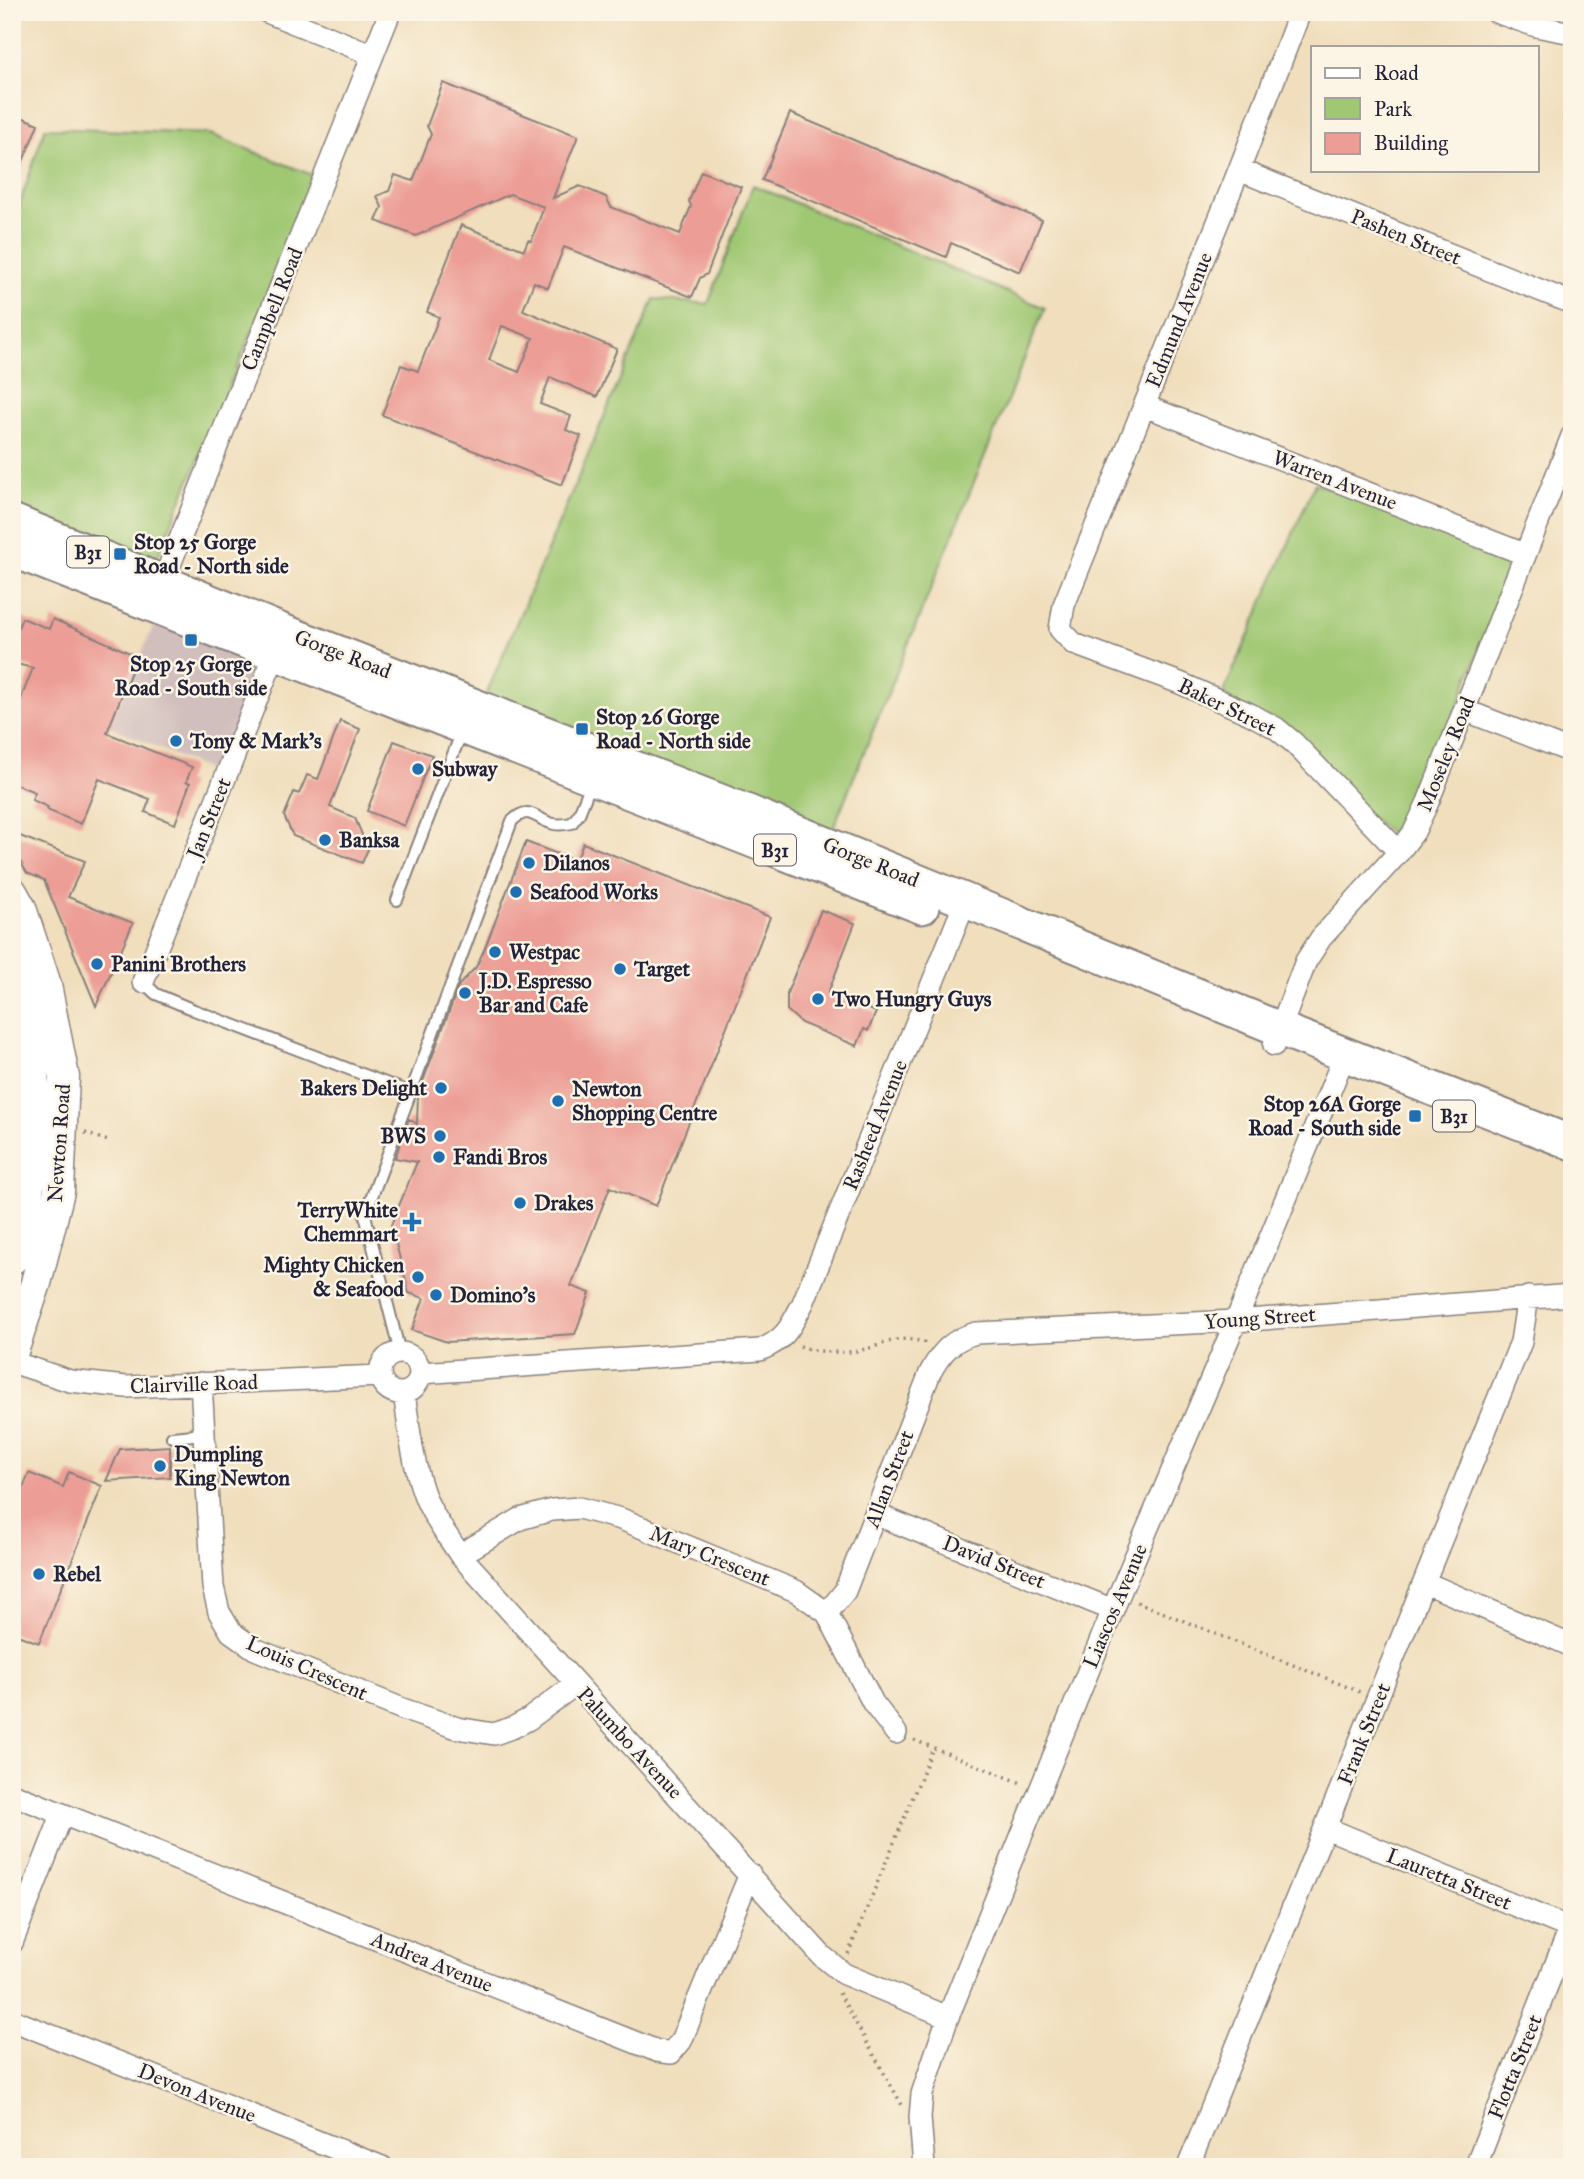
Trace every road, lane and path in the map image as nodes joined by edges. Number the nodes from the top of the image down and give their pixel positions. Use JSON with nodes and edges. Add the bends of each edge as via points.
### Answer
{"nodes":[{"id":1,"x":267,"y":12,"type":"edge"},
{"id":2,"x":390,"y":12,"type":"edge"},
{"id":3,"x":1300,"y":12,"type":"edge"},
{"id":4,"x":1496,"y":12,"type":"edge"},
{"id":5,"x":1572,"y":33,"type":"edge"},
{"id":6,"x":373,"y":55,"type":"junction"},
{"id":7,"x":1239,"y":170,"type":"junction"},
{"id":8,"x":1572,"y":303,"type":"edge"},
{"id":9,"x":1145,"y":406,"type":"junction"},
{"id":10,"x":1572,"y":436,"type":"edge"},
{"id":11,"x":12,"y":521,"type":"edge"},
{"id":12,"x":12,"y":550,"type":"edge"},
{"id":13,"x":1524,"y":554,"type":"junction"},
{"id":14,"x":159,"y":594,"type":"junction"},
{"id":15,"x":1060,"y":629,"type":"joint"},
{"id":16,"x":280,"y":643,"type":"junction"},
{"id":17,"x":446,"y":694,"type":"junction"},
{"id":18,"x":1464,"y":710,"type":"junction"},
{"id":19,"x":463,"y":728,"type":"junction"},
{"id":20,"x":1572,"y":752,"type":"edge"},
{"id":21,"x":607,"y":771,"type":"junction"},
{"id":22,"x":1399,"y":852,"type":"junction"},
{"id":23,"x":12,"y":892,"type":"edge"},
{"id":24,"x":397,"y":900,"type":"dead end"},
{"id":25,"x":962,"y":910,"type":"junction"},
{"id":26,"x":12,"y":963,"type":"edge"},
{"id":27,"x":143,"y":982,"type":"joint"},
{"id":28,"x":1277,"y":1037,"type":"junction"},
{"id":29,"x":1340,"y":1061,"type":"junction"},
{"id":30,"x":409,"y":1092,"type":"junction"},
{"id":31,"x":85,"y":1133,"type":"dead end"},
{"id":32,"x":111,"y":1142,"type":"dead end"},
{"id":33,"x":1572,"y":1143,"type":"edge"},
{"id":34,"x":1572,"y":1163,"type":"edge"},
{"id":35,"x":12,"y":1259,"type":"edge"},
{"id":36,"x":1572,"y":1295,"type":"edge"},
{"id":37,"x":1528,"y":1297,"type":"junction"},
{"id":38,"x":1236,"y":1321,"type":"junction"},
{"id":39,"x":950,"y":1344,"type":"joint"},
{"id":40,"x":400,"y":1353,"type":"junction"},
{"id":41,"x":12,"y":1354,"type":"edge"},
{"id":42,"x":12,"y":1362,"type":"edge"},
{"id":43,"x":420,"y":1373,"type":"junction"},
{"id":44,"x":380,"y":1376,"type":"junction"},
{"id":45,"x":201,"y":1383,"type":"junction"},
{"id":46,"x":404,"y":1392,"type":"junction"},
{"id":47,"x":204,"y":1434,"type":"junction"},
{"id":48,"x":172,"y":1437,"type":"dead end"},
{"id":49,"x":875,"y":1514,"type":"junction"},
{"id":50,"x":460,"y":1555,"type":"junction"},
{"id":51,"x":1426,"y":1583,"type":"junction"},
{"id":52,"x":1116,"y":1602,"type":"junction"},
{"id":53,"x":827,"y":1613,"type":"junction"},
{"id":54,"x":1572,"y":1646,"type":"edge"},
{"id":55,"x":576,"y":1684,"type":"junction"},
{"id":56,"x":1378,"y":1699,"type":"junction"},
{"id":57,"x":896,"y":1733,"type":"joint"},
{"id":58,"x":933,"y":1748,"type":"junction"},
{"id":59,"x":1040,"y":1790,"type":"junction"},
{"id":60,"x":12,"y":1794,"type":"edge"},
{"id":61,"x":62,"y":1815,"type":"junction"},
{"id":62,"x":1326,"y":1828,"type":"junction"},
{"id":63,"x":750,"y":1874,"type":"junction"},
{"id":64,"x":1571,"y":1929,"type":"edge"},
{"id":65,"x":12,"y":1943,"type":"edge"},
{"id":66,"x":846,"y":1959,"type":"dead end"},
{"id":67,"x":837,"y":1989,"type":"dead end"},
{"id":68,"x":948,"y":2017,"type":"junction"},
{"id":69,"x":12,"y":2020,"type":"edge"},
{"id":70,"x":904,"y":2110,"type":"dead end"},
{"id":71,"x":382,"y":2167,"type":"edge"},
{"id":72,"x":924,"y":2167,"type":"edge"},
{"id":73,"x":1188,"y":2167,"type":"edge"},
{"id":74,"x":1478,"y":2167,"type":"edge"}],
"edges":[{"from":1,"to":6,"type":"street"},
{"from":2,"to":6,"type":"street","name":"Campbell Road"},
{"from":3,"to":7,"type":"street","name":"Edmund Avenue"},
{"from":4,"to":5,"type":"street"},
{"from":6,"to":14,"type":"street","name":"Campbell Road"},
{"from":7,"to":8,"type":"street","name":"Pashen Street"},
{"from":7,"to":9,"type":"street","name":"Edmund Avenue"},
{"from":9,"to":13,"type":"street","name":"Warren Avenue"},
{"from":9,"to":15,"type":"street","name":"Edmund Avenue","via":[[1064,605]]},
{"from":10,"to":13,"type":"street","name":"Moseley Road"},
{"from":11,"to":14,"type":"main road","name":"Gorge Road","number":"B31"},
{"from":12,"to":14,"type":"main road","name":"Gorge Road","number":"B31"},
{"from":13,"to":18,"type":"street","name":"Moseley Road"},
{"from":14,"to":16,"type":"main road","name":"Gorge Road","number":"B31"},
{"from":15,"to":22,"type":"street","name":"Baker Street","via":[[1074,644],[1180,683],[1276,728]]},
{"from":16,"to":17,"type":"main road","name":"Gorge Road","number":"B31"},
{"from":16,"to":19,"type":"main road","name":"Gorge Road","number":"B31"},
{"from":16,"to":27,"type":"street","name":"Jan Street"},
{"from":17,"to":19,"type":"main road"},
{"from":17,"to":21,"type":"main road","name":"Gorge Road","number":"B31"},
{"from":18,"to":20,"type":"street"},
{"from":18,"to":22,"type":"street","name":"Moseley Road","via":[[1428,802]]},
{"from":19,"to":21,"type":"main road","name":"Gorge Road","number":"B31"},
{"from":19,"to":24,"type":"lane"},
{"from":21,"to":25,"type":"main road","name":"Gorge Road","number":"B31"},
{"from":21,"to":30,"type":"lane","via":[[572,823],[554,824],[527,812],[512,821]]},
{"from":22,"to":28,"type":"street","name":"Moseley Road","via":[[1321,938],[1306,961]]},
{"from":23,"to":41,"type":"main road","name":"Newton Road","via":[[46,985],[64,1077],[59,1191]]},
{"from":25,"to":28,"type":"main road","name":"Gorge Road","number":"B31"},
{"from":25,"to":43,"type":"street","name":"Rasheed Avenue","via":[[803,1303],[776,1344],[760,1350]]},
{"from":26,"to":35,"type":"main road","name":"Newton Road","via":[[32,1050],[34,1096],[32,1156]]},
{"from":27,"to":30,"type":"lane","via":[[156,994],[194,1010]]},
{"from":28,"to":29,"type":"main road","name":"Gorge Road","number":"B31"},
{"from":29,"to":33,"type":"main road","name":"Gorge Road","number":"B31"},
{"from":29,"to":34,"type":"main road","name":"Gorge Road","number":"B31"},
{"from":29,"to":38,"type":"street","name":"Liascos Avenue"},
{"from":30,"to":40,"type":"lane","via":[[365,1215]]},
{"from":31,"to":32,"type":"path"},
{"from":36,"to":37,"type":"street","name":"Young Street"},
{"from":37,"to":38,"type":"street","name":"Young Street"},
{"from":37,"to":51,"type":"street","name":"Frank Street","via":[[1521,1342]]},
{"from":38,"to":39,"type":"street","name":"Young Street","via":[[976,1333]]},
{"from":38,"to":52,"type":"street","name":"Liascos Avenue"},
{"from":39,"to":49,"type":"street","name":"Allan Street","via":[[930,1373]]},
{"from":40,"to":43,"type":"street","via":[[414,1358]]},
{"from":40,"to":44,"type":"street","via":[[386,1358]]},
{"from":42,"to":45,"type":"street","name":"Clairville Road","via":[[94,1385]]},
{"from":43,"to":46,"type":"street","via":[[413,1388]]},
{"from":44,"to":45,"type":"street","name":"Clairville Road"},
{"from":44,"to":46,"type":"street","via":[[391,1391]]},
{"from":45,"to":47,"type":"street","name":"Louis Crescent"},
{"from":46,"to":50,"type":"street","name":"Palumbo Avenue","via":[[425,1495]]},
{"from":47,"to":48,"type":"lane"},
{"from":47,"to":55,"type":"street","name":"Louis Crescent","via":[[213,1587],[219,1612],[231,1632],[255,1648],[444,1724],[494,1734],[529,1719]]},
{"from":49,"to":52,"type":"street","name":"David Street"},
{"from":49,"to":53,"type":"street","name":"Allan Street","via":[[845,1591]]},
{"from":50,"to":53,"type":"street","name":"Mary Crescent","via":[[520,1519],[579,1508],[621,1519],[796,1591]]},
{"from":50,"to":55,"type":"street","name":"Palumbo Avenue"},
{"from":51,"to":54,"type":"street"},
{"from":51,"to":56,"type":"street","name":"Frank Street"},
{"from":52,"to":56,"type":"path"},
{"from":52,"to":59,"type":"street","name":"Liascos Avenue"},
{"from":53,"to":57,"type":"street","name":"Mary Crescent","via":[[873,1703]]},
{"from":55,"to":63,"type":"street","name":"Palumbo Avenue"},
{"from":56,"to":62,"type":"street","name":"Frank Street"},
{"from":57,"to":58,"type":"path"},
{"from":58,"to":59,"type":"path"},
{"from":58,"to":66,"type":"path"},
{"from":59,"to":68,"type":"street","name":"Liascos Avenue"},
{"from":60,"to":61,"type":"street","name":"Andrea Avenue"},
{"from":61,"to":63,"type":"street","name":"Andrea Avenue","via":[[671,2053],[681,2041]]},
{"from":61,"to":65,"type":"street"},
{"from":62,"to":64,"type":"street","name":"Lauretta Street"},
{"from":62,"to":73,"type":"street","name":"Frank Street"},
{"from":63,"to":68,"type":"street","name":"Palumbo Avenue","via":[[822,1956],[844,1974]]},
{"from":64,"to":74,"type":"street","name":"Flotta Street"},
{"from":67,"to":70,"type":"path"},
{"from":68,"to":72,"type":"street","name":"Liascos Avenue","via":[[922,2094]]},
{"from":69,"to":71,"type":"street","name":"Devon Avenue"}]}
